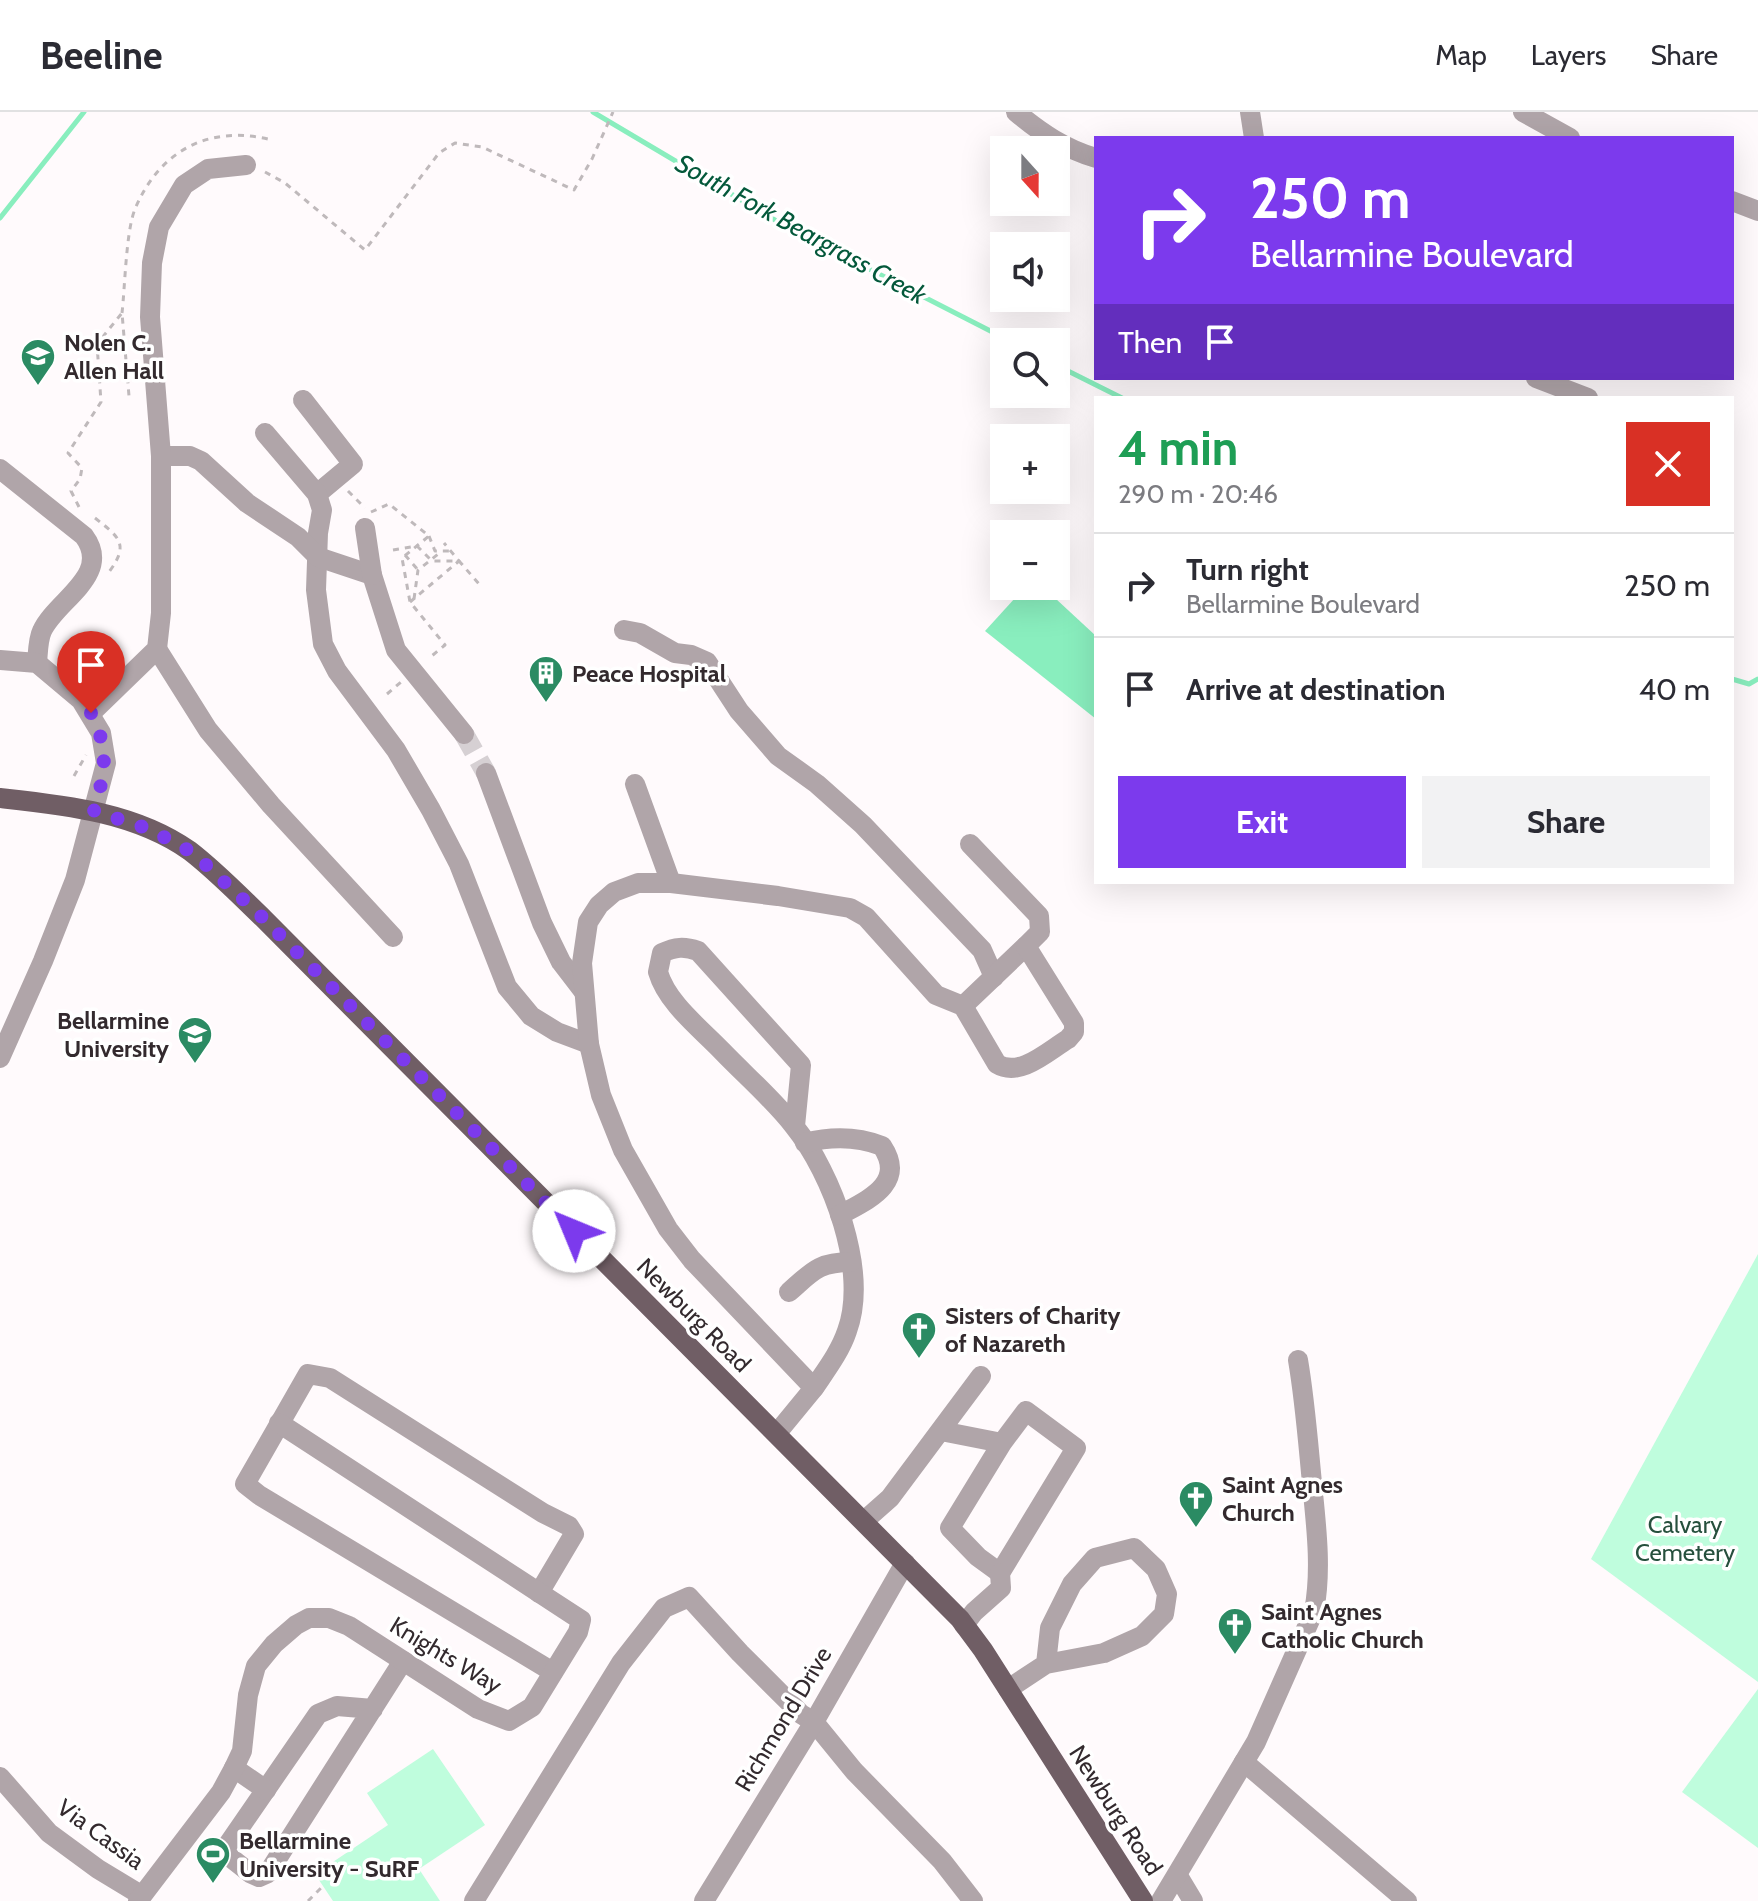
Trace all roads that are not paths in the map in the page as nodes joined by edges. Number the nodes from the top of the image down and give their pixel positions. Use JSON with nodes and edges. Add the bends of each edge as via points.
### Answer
{"nodes":[{"id":1,"x":1016,"y":112,"type":"edge"},
{"id":2,"x":1250,"y":112,"type":"edge"},
{"id":3,"x":1523,"y":112,"type":"edge"},
{"id":4,"x":1254,"y":136,"type":"edge"},
{"id":5,"x":1566,"y":136,"type":"edge"},
{"id":6,"x":1094,"y":157,"type":"edge"},
{"id":7,"x":246,"y":165,"type":"road end"},
{"id":8,"x":1734,"y":202,"type":"edge"},
{"id":9,"x":1758,"y":211,"type":"edge"},
{"id":10,"x":1541,"y":380,"type":"edge"},
{"id":11,"x":1583,"y":396,"type":"edge"},
{"id":12,"x":303,"y":400,"type":"dead end"},
{"id":13,"x":265,"y":433,"type":"dead end"},
{"id":14,"x":161,"y":456,"type":"junction"},
{"id":15,"x":0,"y":469,"type":"edge"},
{"id":16,"x":317,"y":494,"type":"junction"},
{"id":17,"x":365,"y":528,"type":"dead end"},
{"id":18,"x":318,"y":557,"type":"junction"},
{"id":19,"x":372,"y":575,"type":"junction"},
{"id":20,"x":624,"y":630,"type":"dead end"},
{"id":21,"x":157,"y":649,"type":"junction"},
{"id":22,"x":0,"y":660,"type":"edge"},
{"id":23,"x":37,"y":663,"type":"junction"},
{"id":24,"x":91,"y":713,"type":"junction"},
{"id":25,"x":464,"y":734,"type":"tunnel mouth"},
{"id":26,"x":486,"y":773,"type":"tunnel mouth"},
{"id":27,"x":635,"y":784,"type":"dead end"},
{"id":28,"x":0,"y":798,"type":"edge"},
{"id":29,"x":94,"y":811,"type":"junction"},
{"id":30,"x":970,"y":844,"type":"dead end"},
{"id":31,"x":671,"y":883,"type":"junction"},
{"id":32,"x":393,"y":937,"type":"dead end"},
{"id":33,"x":1026,"y":946,"type":"junction"},
{"id":34,"x":994,"y":977,"type":"junction"},
{"id":35,"x":584,"y":992,"type":"junction"},
{"id":36,"x":963,"y":1006,"type":"junction"},
{"id":37,"x":589,"y":1044,"type":"junction"},
{"id":38,"x":0,"y":1058,"type":"edge"},
{"id":39,"x":800,"y":1134,"type":"junction"},
{"id":40,"x":840,"y":1215,"type":"junction"},
{"id":41,"x":851,"y":1262,"type":"junction"},
{"id":42,"x":789,"y":1292,"type":"dead end"},
{"id":43,"x":1298,"y":1360,"type":"dead end"},
{"id":44,"x":981,"y":1376,"type":"dead end"},
{"id":45,"x":814,"y":1388,"type":"junction"},
{"id":46,"x":279,"y":1423,"type":"junction"},
{"id":47,"x":941,"y":1431,"type":"junction"},
{"id":48,"x":777,"y":1433,"type":"junction"},
{"id":49,"x":1002,"y":1443,"type":"junction"},
{"id":50,"x":864,"y":1521,"type":"junction"},
{"id":51,"x":905,"y":1563,"type":"junction"},
{"id":52,"x":1000,"y":1573,"type":"junction"},
{"id":53,"x":539,"y":1593,"type":"junction"},
{"id":54,"x":964,"y":1625,"type":"junction"},
{"id":55,"x":403,"y":1661,"type":"junction"},
{"id":56,"x":1046,"y":1664,"type":"junction"},
{"id":57,"x":553,"y":1672,"type":"junction"},
{"id":58,"x":1008,"y":1689,"type":"junction"},
{"id":59,"x":373,"y":1709,"type":"junction"},
{"id":60,"x":814,"y":1722,"type":"junction"},
{"id":61,"x":1244,"y":1762,"type":"junction"},
{"id":62,"x":234,"y":1768,"type":"junction"},
{"id":63,"x":0,"y":1777,"type":"edge"},
{"id":64,"x":266,"y":1790,"type":"junction"},
{"id":65,"x":1178,"y":1876,"type":"junction"},
{"id":66,"x":139,"y":1898,"type":"edge"},
{"id":67,"x":474,"y":1901,"type":"edge"},
{"id":68,"x":704,"y":1901,"type":"edge"},
{"id":69,"x":973,"y":1901,"type":"edge"},
{"id":70,"x":1143,"y":1901,"type":"edge"},
{"id":71,"x":1161,"y":1901,"type":"edge"},
{"id":72,"x":1193,"y":1901,"type":"edge"},
{"id":73,"x":1407,"y":1901,"type":"edge"}],
"edges":[{"from":1,"to":6,"type":"street","via":[[1071,151]]},
{"from":2,"to":4,"type":"street"},
{"from":3,"to":5,"type":"street"},
{"from":7,"to":14,"type":"street","via":[[208,169],[184,185],[159,227],[150,317]]},
{"from":8,"to":9,"type":"street"},
{"from":10,"to":11,"type":"street"},
{"from":12,"to":16,"type":"street","via":[[353,464]]},
{"from":13,"to":16,"type":"street"},
{"from":14,"to":18,"type":"street","via":[[201,461]]},
{"from":14,"to":21,"type":"street"},
{"from":15,"to":23,"type":"street","via":[[84,536],[94,556],[84,579],[41,631]]},
{"from":16,"to":18,"type":"street","via":[[322,510]]},
{"from":17,"to":19,"type":"street"},
{"from":18,"to":19,"type":"street"},
{"from":18,"to":37,"type":"street","via":[[323,644],[431,810],[459,864],[507,987],[531,1016]]},
{"from":19,"to":25,"type":"street","via":[[396,650]]},
{"from":20,"to":34,"type":"street","via":[[707,662],[778,756],[863,825],[982,950]]},
{"from":21,"to":24,"type":"street"},
{"from":21,"to":32,"type":"street","via":[[208,730]]},
{"from":22,"to":23,"type":"street"},
{"from":23,"to":24,"type":"street"},
{"from":24,"to":29,"type":"street","via":[[106,763]]},
{"from":26,"to":35,"type":"street","via":[[542,923],[561,962]]},
{"from":27,"to":31,"type":"street"},
{"from":28,"to":29,"type":"main road","name":"Newburg Road"},
{"from":29,"to":38,"type":"street","via":[[75,880]]},
{"from":29,"to":48,"type":"main road","name":"Newburg Road","via":[[149,829],[204,863]]},
{"from":30,"to":33,"type":"street","via":[[1039,916],[1040,932]]},
{"from":31,"to":35,"type":"street","via":[[638,883],[599,905],[588,922]]},
{"from":31,"to":36,"type":"street","via":[[850,908],[866,917],[936,995]]},
{"from":33,"to":34,"type":"street"},
{"from":33,"to":36,"type":"street","via":[[1074,1023],[1068,1039],[1018,1070],[1006,1069],[997,1064]]},
{"from":34,"to":36,"type":"street"},
{"from":35,"to":37,"type":"street"},
{"from":37,"to":45,"type":"street","via":[[601,1095],[623,1150],[668,1229]]},
{"from":39,"to":39,"type":"street","via":[[801,1065],[698,951],[687,947],[662,953],[658,972],[673,1000]]},
{"from":39,"to":40,"type":"street","via":[[825,1174]]},
{"from":39,"to":40,"type":"street","via":[[882,1146],[888,1155],[883,1189]]},
{"from":40,"to":41,"type":"street"},
{"from":41,"to":42,"type":"street","via":[[818,1266]]},
{"from":41,"to":45,"type":"street","via":[[849,1328]]},
{"from":43,"to":61,"type":"street","via":[[1316,1523],[1317,1596]]},
{"from":44,"to":47,"type":"street"},
{"from":45,"to":48,"type":"street"},
{"from":46,"to":53,"type":"street","name":"Knights Way"},
{"from":46,"to":53,"type":"street","via":[[308,1374],[330,1378],[569,1526],[574,1534]]},
{"from":46,"to":57,"type":"street","via":[[245,1484]]},
{"from":47,"to":49,"type":"street"},
{"from":47,"to":50,"type":"street","via":[[890,1498]]},
{"from":48,"to":50,"type":"main road","name":"Newburg Road"},
{"from":49,"to":52,"type":"street","via":[[950,1528]]},
{"from":49,"to":52,"type":"street","via":[[1026,1411],[1076,1448]]},
{"from":50,"to":51,"type":"main road","name":"Newburg Road"},
{"from":51,"to":54,"type":"main road","name":"Newburg Road"},
{"from":51,"to":60,"type":"street","name":"Richmond Drive"},
{"from":52,"to":54,"type":"street","via":[[1001,1588]]},
{"from":53,"to":57,"type":"street","name":"Knights Way","via":[[581,1620]]},
{"from":54,"to":58,"type":"main road","name":"Newburg Road"},
{"from":55,"to":57,"type":"street","name":"Knights Way","via":[[478,1709],[509,1721],[532,1707]]},
{"from":55,"to":59,"type":"street"},
{"from":55,"to":62,"type":"street","name":"Knights Way","via":[[329,1618],[309,1618],[296,1625],[256,1666],[242,1751]]},
{"from":56,"to":56,"type":"street","via":[[1104,1653],[1142,1636],[1164,1614],[1167,1594],[1156,1569],[1134,1548],[1095,1558],[1072,1584],[1050,1628]]},
{"from":56,"to":58,"type":"street"},
{"from":58,"to":70,"type":"main road","name":"Newburg Road"},
{"from":59,"to":64,"type":"street","via":[[323,1710]]},
{"from":59,"to":64,"type":"street","via":[[268,1873],[259,1877],[226,1854]]},
{"from":60,"to":67,"type":"street","via":[[689,1597],[664,1608],[621,1663]]},
{"from":60,"to":68,"type":"street","name":"Richmond Drive"},
{"from":60,"to":69,"type":"street"},
{"from":61,"to":65,"type":"street"},
{"from":61,"to":73,"type":"street"},
{"from":62,"to":64,"type":"street"},
{"from":62,"to":66,"type":"street","name":"Knights Way"},
{"from":63,"to":66,"type":"street","name":"Via Cassia","via":[[49,1833]]},
{"from":65,"to":71,"type":"street"},
{"from":65,"to":72,"type":"street"}]}
